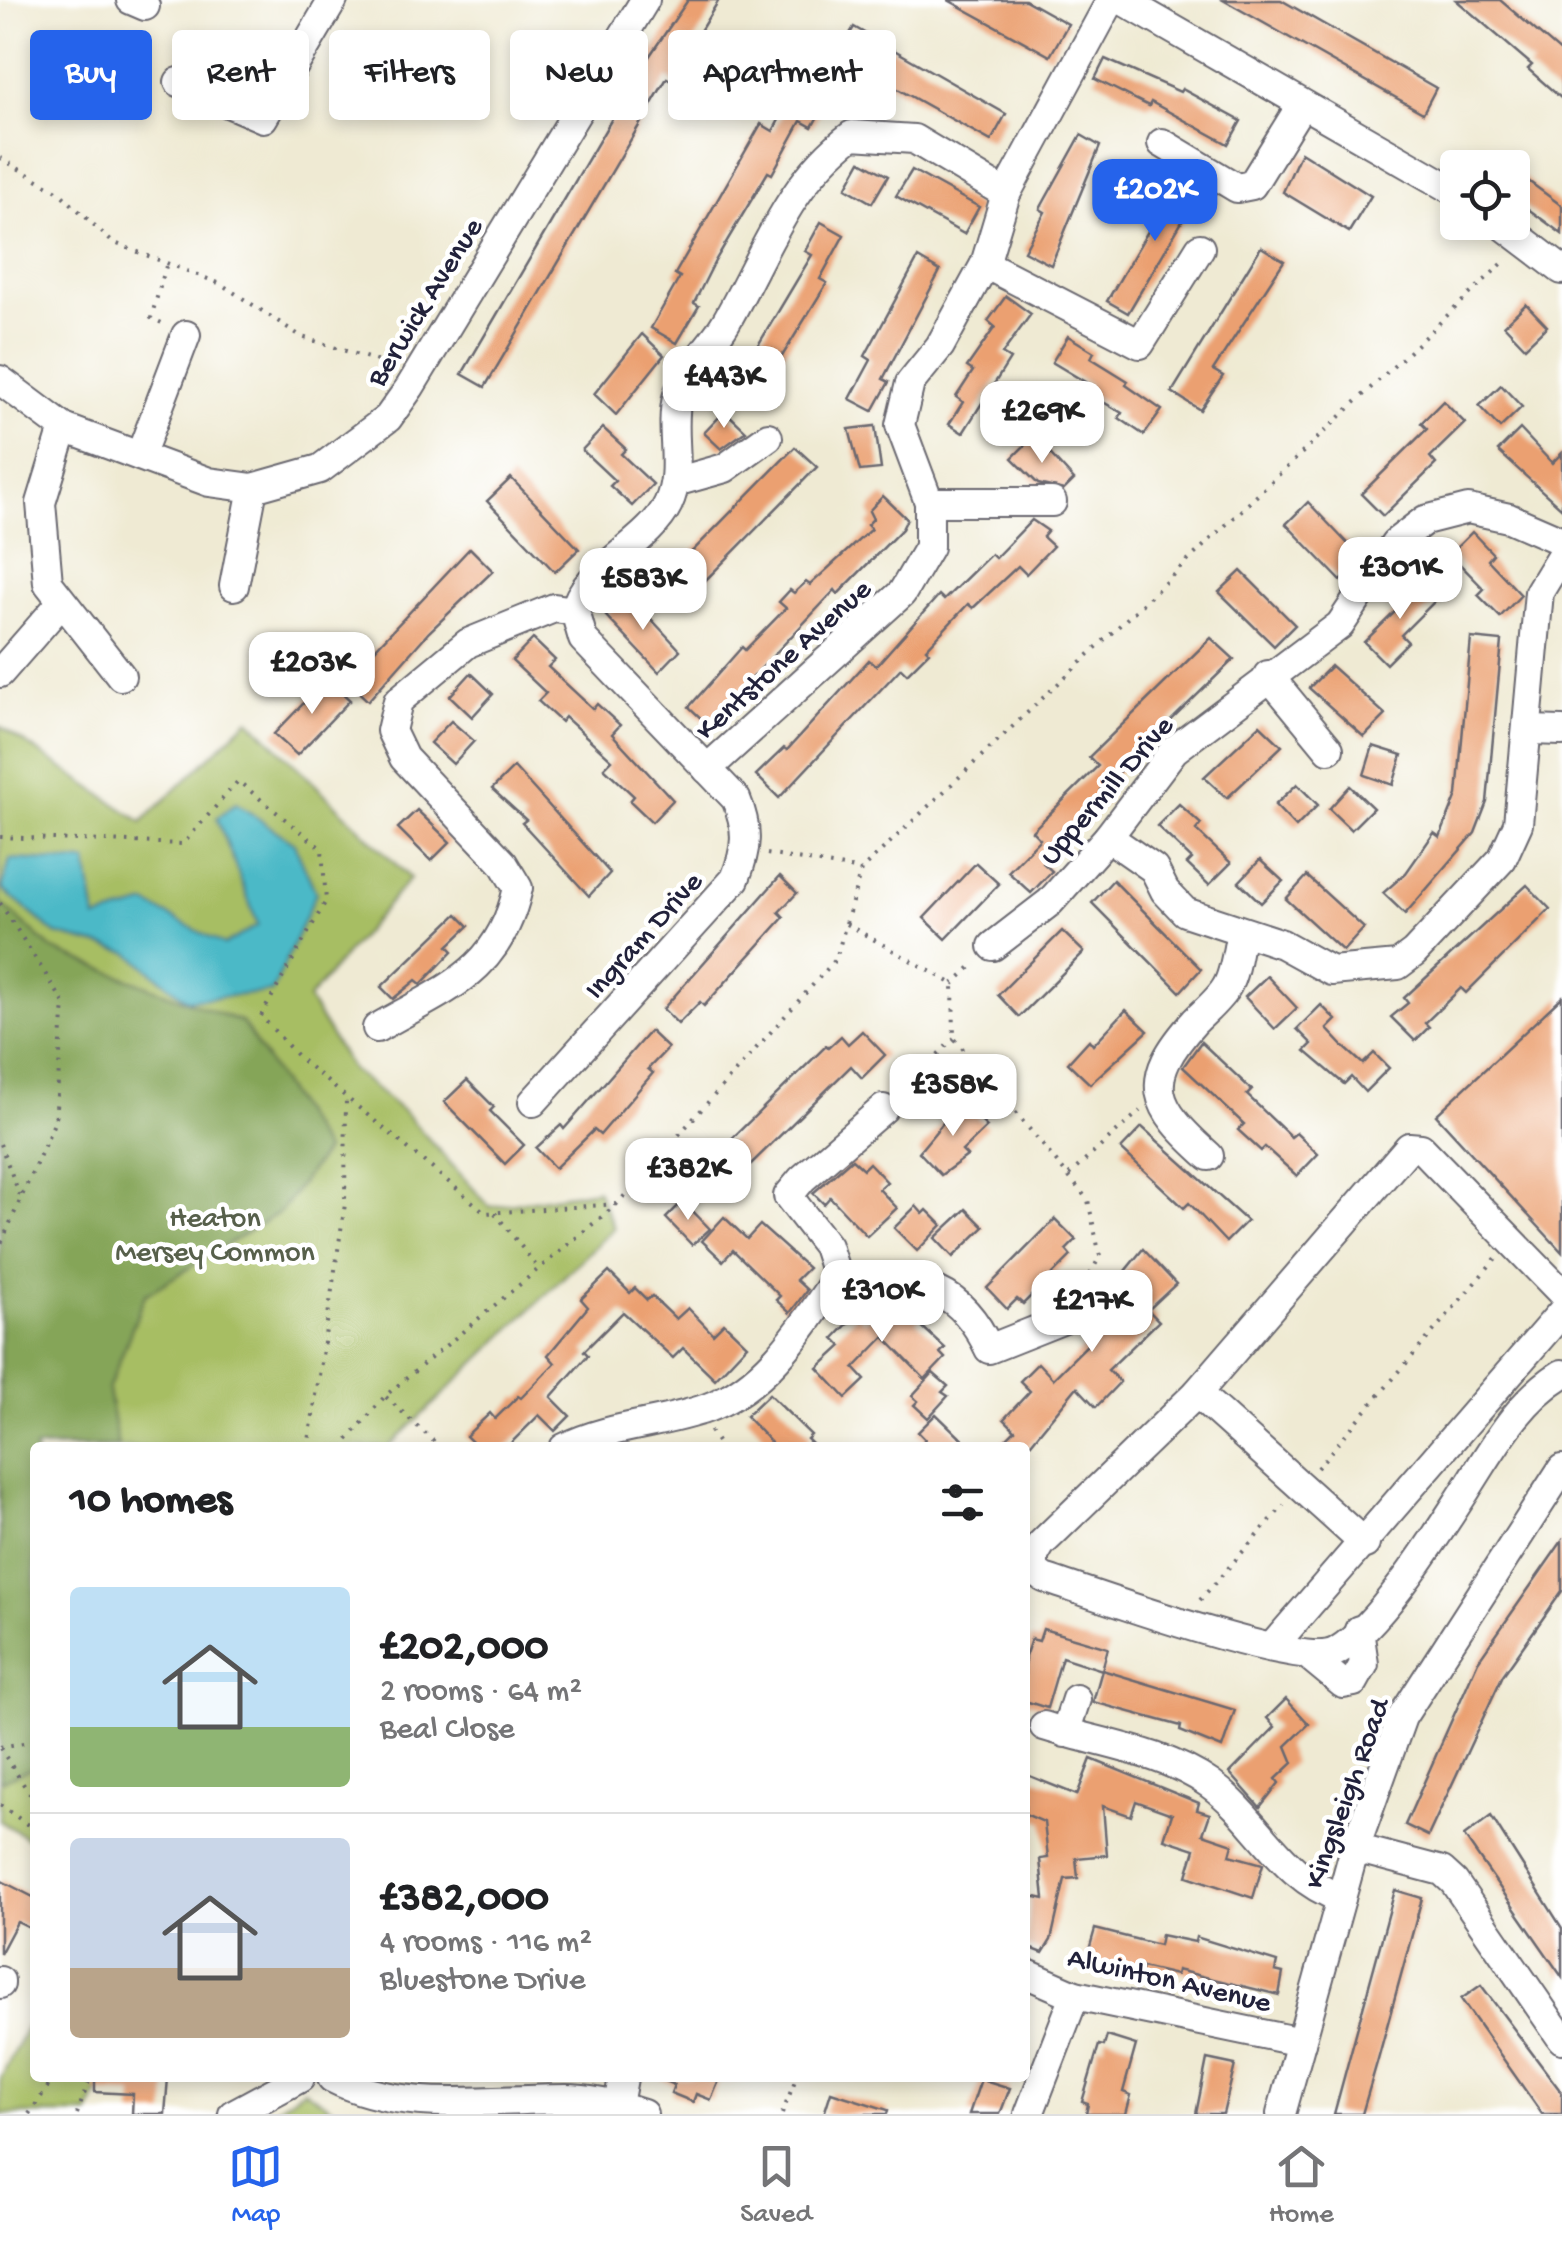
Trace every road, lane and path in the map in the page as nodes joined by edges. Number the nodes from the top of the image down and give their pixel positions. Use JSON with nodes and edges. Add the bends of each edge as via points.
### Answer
{"nodes":[{"id":1,"x":333,"y":0,"type":"edge"},
{"id":2,"x":644,"y":0,"type":"edge"},
{"id":3,"x":1112,"y":0,"type":"edge"},
{"id":4,"x":1122,"y":0,"type":"edge"},
{"id":5,"x":309,"y":40,"type":"edge"},
{"id":6,"x":1302,"y":104,"type":"junction"},
{"id":7,"x":1162,"y":143,"type":"dead end"},
{"id":8,"x":0,"y":158,"type":"edge"},
{"id":9,"x":1440,"y":184,"type":"edge"},
{"id":10,"x":1006,"y":194,"type":"junction"},
{"id":11,"x":1522,"y":240,"type":"edge"},
{"id":12,"x":1525,"y":242,"type":"junction"},
{"id":13,"x":1200,"y":248,"type":"dead end"},
{"id":14,"x":986,"y":264,"type":"junction"},
{"id":15,"x":166,"y":266,"type":"junction"},
{"id":16,"x":1562,"y":270,"type":"edge"},
{"id":17,"x":186,"y":335,"type":"joint"},
{"id":18,"x":418,"y":374,"type":"junction"},
{"id":19,"x":0,"y":380,"type":"edge"},
{"id":20,"x":64,"y":428,"type":"junction"},
{"id":21,"x":768,"y":437,"type":"dead end"},
{"id":22,"x":140,"y":456,"type":"junction"},
{"id":23,"x":675,"y":482,"type":"junction"},
{"id":24,"x":253,"y":488,"type":"junction"},
{"id":25,"x":928,"y":502,"type":"junction"},
{"id":26,"x":1052,"y":502,"type":"dead end"},
{"id":27,"x":1562,"y":541,"type":"edge"},
{"id":28,"x":1562,"y":554,"type":"edge"},
{"id":29,"x":234,"y":586,"type":"dead end"},
{"id":30,"x":62,"y":602,"type":"junction"},
{"id":31,"x":575,"y":611,"type":"junction"},
{"id":32,"x":0,"y":673,"type":"edge"},
{"id":33,"x":1268,"y":675,"type":"junction"},
{"id":34,"x":121,"y":676,"type":"dead end"},
{"id":35,"x":1530,"y":730,"type":"junction"},
{"id":36,"x":1562,"y":731,"type":"edge"},
{"id":37,"x":1329,"y":749,"type":"dead end"},
{"id":38,"x":707,"y":770,"type":"junction"},
{"id":39,"x":1108,"y":836,"type":"junction"},
{"id":40,"x":0,"y":837,"type":"edge"},
{"id":41,"x":746,"y":850,"type":"junction"},
{"id":42,"x":862,"y":870,"type":"junction"},
{"id":43,"x":0,"y":902,"type":"edge"},
{"id":44,"x":846,"y":924,"type":"junction"},
{"id":45,"x":1241,"y":933,"type":"junction"},
{"id":46,"x":993,"y":946,"type":"joint"},
{"id":47,"x":952,"y":984,"type":"junction"},
{"id":48,"x":378,"y":1028,"type":"dead end"},
{"id":49,"x":954,"y":1038,"type":"junction"},
{"id":50,"x":1158,"y":1094,"type":"junction"},
{"id":51,"x":346,"y":1097,"type":"junction"},
{"id":52,"x":534,"y":1102,"type":"dead end"},
{"id":53,"x":883,"y":1109,"type":"joint"},
{"id":54,"x":0,"y":1144,"type":"edge"},
{"id":55,"x":1209,"y":1156,"type":"dead end"},
{"id":56,"x":1068,"y":1176,"type":"junction"},
{"id":57,"x":21,"y":1198,"type":"junction"},
{"id":58,"x":618,"y":1204,"type":"junction"},
{"id":59,"x":495,"y":1213,"type":"junction"},
{"id":60,"x":1512,"y":1240,"type":"junction"},
{"id":61,"x":0,"y":1246,"type":"edge"},
{"id":62,"x":538,"y":1269,"type":"junction"},
{"id":63,"x":836,"y":1277,"type":"junction"},
{"id":64,"x":1562,"y":1294,"type":"edge"},
{"id":65,"x":1562,"y":1312,"type":"edge"},
{"id":66,"x":1067,"y":1318,"type":"joint"},
{"id":67,"x":1562,"y":1374,"type":"edge"},
{"id":68,"x":1197,"y":1393,"type":"junction"},
{"id":69,"x":385,"y":1396,"type":"junction"},
{"id":70,"x":309,"y":1442,"type":"edge"},
{"id":71,"x":346,"y":1442,"type":"edge"},
{"id":72,"x":435,"y":1442,"type":"edge"},
{"id":73,"x":576,"y":1442,"type":"edge"},
{"id":74,"x":1562,"y":1470,"type":"edge"},
{"id":75,"x":1301,"y":1486,"type":"junction"},
{"id":76,"x":1365,"y":1544,"type":"junction"},
{"id":77,"x":1200,"y":1600,"type":"dead end"},
{"id":78,"x":1272,"y":1647,"type":"junction"},
{"id":79,"x":1076,"y":1699,"type":"dead end"},
{"id":80,"x":30,"y":1742,"type":"edge"},
{"id":81,"x":0,"y":1748,"type":"edge"},
{"id":82,"x":30,"y":1794,"type":"edge"},
{"id":83,"x":0,"y":1805,"type":"edge"},
{"id":84,"x":30,"y":1826,"type":"edge"},
{"id":85,"x":1355,"y":1848,"type":"junction"},
{"id":86,"x":1341,"y":1898,"type":"junction"},
{"id":87,"x":1030,"y":1975,"type":"edge"},
{"id":88,"x":1076,"y":1996,"type":"junction"},
{"id":89,"x":1562,"y":2039,"type":"edge"},
{"id":90,"x":1301,"y":2042,"type":"junction"},
{"id":91,"x":51,"y":2082,"type":"edge"},
{"id":92,"x":89,"y":2082,"type":"edge"},
{"id":93,"x":293,"y":2082,"type":"edge"},
{"id":94,"x":337,"y":2082,"type":"edge"},
{"id":95,"x":794,"y":2082,"type":"edge"},
{"id":96,"x":628,"y":2099,"type":"edge"},
{"id":97,"x":463,"y":2111,"type":"edge"},
{"id":98,"x":29,"y":2114,"type":"edge"},
{"id":99,"x":77,"y":2114,"type":"edge"},
{"id":100,"x":233,"y":2114,"type":"edge"},
{"id":101,"x":782,"y":2114,"type":"edge"},
{"id":102,"x":1029,"y":2114,"type":"edge"},
{"id":103,"x":1281,"y":2114,"type":"edge"}],
"edges":[{"from":1,"to":5,"type":"street"},
{"from":2,"to":18,"type":"street","name":"Berwick Avenue"},
{"from":3,"to":10,"type":"street","name":"Kentstone Avenue"},
{"from":4,"to":6,"type":"street"},
{"from":6,"to":7,"type":"street","via":[[1252,185],[1236,188]]},
{"from":6,"to":9,"type":"street"},
{"from":8,"to":15,"type":"path","via":[[59,192],[112,242]]},
{"from":10,"to":14,"type":"street","name":"Kentstone Avenue"},
{"from":10,"to":23,"type":"street","via":[[914,139],[852,135],[823,157],[794,192],[724,326],[689,371],[677,400]]},
{"from":11,"to":12,"type":"street"},
{"from":12,"to":16,"type":"street"},
{"from":12,"to":42,"type":"path"},
{"from":13,"to":14,"type":"street","via":[[1140,344]]},
{"from":14,"to":25,"type":"street","name":"Kentstone Avenue","via":[[940,346],[910,383],[900,425]]},
{"from":15,"to":17,"type":"path","via":[[151,318]]},
{"from":15,"to":18,"type":"path","via":[[222,284],[302,336]]},
{"from":17,"to":22,"type":"street"},
{"from":18,"to":24,"type":"street","name":"Berwick Avenue","via":[[388,418],[320,469]]},
{"from":19,"to":20,"type":"street","name":"Berwick Avenue"},
{"from":20,"to":22,"type":"street","name":"Berwick Avenue"},
{"from":20,"to":30,"type":"street","via":[[41,503],[48,583]]},
{"from":21,"to":23,"type":"street","via":[[725,468]]},
{"from":22,"to":24,"type":"street","name":"Berwick Avenue","via":[[209,482]]},
{"from":23,"to":31,"type":"street","via":[[648,531],[589,585]]},
{"from":24,"to":29,"type":"street"},
{"from":25,"to":26,"type":"street"},
{"from":25,"to":38,"type":"street","name":"Kentstone Avenue","via":[[929,546],[902,593]]},
{"from":27,"to":33,"type":"street","name":"Uppermill Drive","via":[[1468,508],[1425,520],[1395,542],[1340,624]]},
{"from":28,"to":35,"type":"street","via":[[1540,592]]},
{"from":30,"to":32,"type":"street"},
{"from":30,"to":34,"type":"street"},
{"from":31,"to":38,"type":"street","via":[[584,639]]},
{"from":31,"to":48,"type":"street","via":[[554,608],[468,644],[398,701],[391,731],[404,758],[503,862],[518,888],[498,946],[468,976]]},
{"from":33,"to":37,"type":"street"},
{"from":33,"to":39,"type":"street","name":"Uppermill Drive","via":[[1174,750]]},
{"from":35,"to":36,"type":"street"},
{"from":35,"to":45,"type":"street","via":[[1518,824],[1502,859],[1414,954],[1398,965],[1331,971],[1282,944]]},
{"from":38,"to":41,"type":"street","via":[[736,799],[746,823]]},
{"from":39,"to":45,"type":"street","via":[[1154,869],[1184,912]]},
{"from":39,"to":46,"type":"street","name":"Uppermill Drive","via":[[1050,902]]},
{"from":40,"to":51,"type":"path","via":[[183,844],[238,781],[322,848],[326,901],[262,1016]]},
{"from":41,"to":42,"type":"path"},
{"from":41,"to":52,"type":"street","name":"Ingram Drive","via":[[735,879]]},
{"from":42,"to":44,"type":"path"},
{"from":43,"to":57,"type":"path","via":[[64,1004],[55,1121]]},
{"from":44,"to":47,"type":"path"},
{"from":44,"to":58,"type":"path","via":[[836,960]]},
{"from":45,"to":50,"type":"street","via":[[1227,987],[1171,1050]]},
{"from":46,"to":47,"type":"path"},
{"from":47,"to":49,"type":"path"},
{"from":49,"to":53,"type":"path"},
{"from":49,"to":56,"type":"path"},
{"from":50,"to":55,"type":"street","via":[[1181,1131]]},
{"from":50,"to":56,"type":"path"},
{"from":51,"to":59,"type":"path","via":[[486,1213]]},
{"from":51,"to":70,"type":"path","via":[[346,1204]]},
{"from":53,"to":63,"type":"street","via":[[788,1196],[827,1246]]},
{"from":54,"to":57,"type":"path"},
{"from":56,"to":66,"type":"path","via":[[1088,1200],[1100,1256]]},
{"from":57,"to":61,"type":"path"},
{"from":58,"to":59,"type":"path"},
{"from":58,"to":62,"type":"path"},
{"from":59,"to":62,"type":"path"},
{"from":60,"to":64,"type":"street"},
{"from":60,"to":68,"type":"street","via":[[1421,1148],[1410,1147]]},
{"from":60,"to":75,"type":"path"},
{"from":62,"to":69,"type":"path"},
{"from":63,"to":66,"type":"street","via":[[944,1294],[974,1316],[989,1350]]},
{"from":63,"to":73,"type":"street","via":[[787,1350],[739,1390],[708,1408]]},
{"from":65,"to":76,"type":"street"},
{"from":67,"to":78,"type":"street","via":[[1540,1387],[1501,1435],[1410,1574],[1360,1630],[1336,1652],[1310,1656]]},
{"from":68,"to":75,"type":"street"},
{"from":68,"to":78,"type":"street","via":[[1041,1544],[1034,1571]]},
{"from":69,"to":71,"type":"path"},
{"from":69,"to":72,"type":"path"},
{"from":74,"to":85,"type":"street","name":"Kingsleigh Road","via":[[1402,1717]]},
{"from":75,"to":76,"type":"street"},
{"from":75,"to":77,"type":"path"},
{"from":76,"to":78,"type":"street"},
{"from":79,"to":86,"type":"street","via":[[1054,1729],[1196,1775],[1220,1792],[1289,1870]]},
{"from":80,"to":81,"type":"path"},
{"from":81,"to":82,"type":"path"},
{"from":83,"to":84,"type":"path"},
{"from":85,"to":86,"type":"street","name":"Kingsleigh Road"},
{"from":85,"to":89,"type":"street","via":[[1442,1871],[1454,1882]]},
{"from":86,"to":90,"type":"street","name":"Kingsleigh Road"},
{"from":87,"to":88,"type":"street","name":"Alwinton Avenue"},
{"from":88,"to":90,"type":"street","name":"Alwinton Avenue"},
{"from":88,"to":102,"type":"street"},
{"from":90,"to":103,"type":"street","name":"Kingsleigh Road"},
{"from":91,"to":98,"type":"path"},
{"from":92,"to":99,"type":"path"},
{"from":93,"to":100,"type":"street"},
{"from":94,"to":97,"type":"street","via":[[390,2108]]},
{"from":95,"to":101,"type":"path"},
{"from":96,"to":97,"type":"street","via":[[568,2098]]}]}
